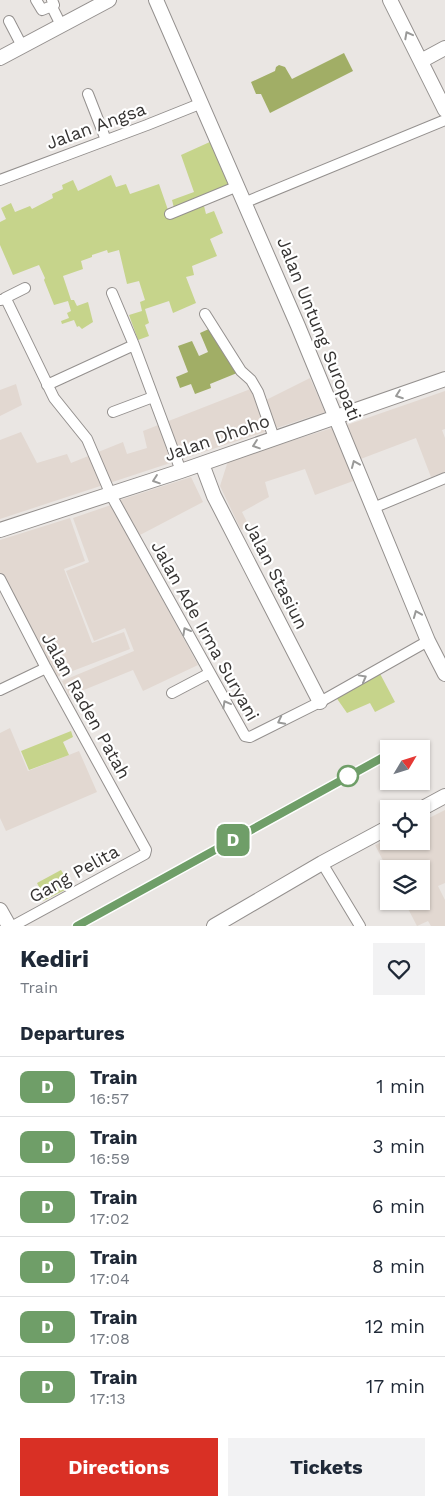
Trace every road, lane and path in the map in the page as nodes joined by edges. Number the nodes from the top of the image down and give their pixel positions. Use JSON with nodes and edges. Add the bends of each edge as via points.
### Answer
{"nodes":[{"id":1,"x":36,"y":0,"type":"edge"},
{"id":2,"x":156,"y":0,"type":"edge"},
{"id":3,"x":390,"y":0,"type":"edge"},
{"id":4,"x":100,"y":2,"type":"edge"},
{"id":5,"x":52,"y":3,"type":"edge"},
{"id":6,"x":9,"y":22,"type":"dead end"},
{"id":7,"x":61,"y":25,"type":"junction"},
{"id":8,"x":22,"y":46,"type":"junction"},
{"id":9,"x":445,"y":48,"type":"edge"},
{"id":10,"x":0,"y":58,"type":"edge"},
{"id":11,"x":421,"y":61,"type":"junction"},
{"id":12,"x":88,"y":94,"type":"dead end"},
{"id":13,"x":202,"y":103,"type":"junction"},
{"id":14,"x":445,"y":110,"type":"edge"},
{"id":15,"x":445,"y":120,"type":"edge"},
{"id":16,"x":106,"y":140,"type":"junction"},
{"id":17,"x":0,"y":180,"type":"edge"},
{"id":18,"x":238,"y":186,"type":"junction"},
{"id":19,"x":246,"y":202,"type":"junction"},
{"id":20,"x":170,"y":214,"type":"dead end"},
{"id":21,"x":25,"y":288,"type":"dead end"},
{"id":22,"x":112,"y":293,"type":"dead end"},
{"id":23,"x":2,"y":299,"type":"edge"},
{"id":24,"x":206,"y":314,"type":"dead end"},
{"id":25,"x":134,"y":345,"type":"junction"},
{"id":26,"x":445,"y":379,"type":"edge"},
{"id":27,"x":47,"y":384,"type":"junction"},
{"id":28,"x":153,"y":397,"type":"junction"},
{"id":29,"x":113,"y":412,"type":"dead end"},
{"id":30,"x":335,"y":418,"type":"junction"},
{"id":31,"x":274,"y":438,"type":"junction"},
{"id":32,"x":202,"y":464,"type":"junction"},
{"id":33,"x":181,"y":471,"type":"junction"},
{"id":34,"x":445,"y":478,"type":"edge"},
{"id":35,"x":111,"y":495,"type":"junction"},
{"id":36,"x":373,"y":508,"type":"junction"},
{"id":37,"x":0,"y":530,"type":"edge"},
{"id":38,"x":0,"y":579,"type":"edge"},
{"id":39,"x":428,"y":641,"type":"junction"},
{"id":40,"x":46,"y":668,"type":"junction"},
{"id":41,"x":210,"y":673,"type":"junction"},
{"id":42,"x":445,"y":674,"type":"edge"},
{"id":43,"x":0,"y":690,"type":"edge"},
{"id":44,"x":172,"y":693,"type":"dead end"},
{"id":45,"x":320,"y":702,"type":"junction"},
{"id":46,"x":445,"y":796,"type":"edge"},
{"id":47,"x":430,"y":804,"type":"edge"},
{"id":48,"x":380,"y":832,"type":"edge"},
{"id":49,"x":146,"y":848,"type":"joint"},
{"id":50,"x":322,"y":863,"type":"junction"},
{"id":51,"x":0,"y":910,"type":"edge"},
{"id":52,"x":11,"y":926,"type":"edge"},
{"id":53,"x":214,"y":926,"type":"edge"},
{"id":54,"x":360,"y":926,"type":"edge"}],
"edges":[{"from":1,"to":5,"type":"street","via":[[42,10]]},
{"from":2,"to":13,"type":"street","name":"Jalan Untung Suropati"},
{"from":11,"to":3,"type":"street","one_way":true},
{"from":4,"to":7,"type":"street"},
{"from":5,"to":7,"type":"street"},
{"from":6,"to":8,"type":"street"},
{"from":7,"to":8,"type":"street"},
{"from":8,"to":10,"type":"street"},
{"from":9,"to":11,"type":"street"},
{"from":11,"to":14,"type":"street"},
{"from":12,"to":16,"type":"street"},
{"from":13,"to":16,"type":"street","name":"Jalan Angsa"},
{"from":13,"to":18,"type":"street","name":"Jalan Untung Suropati"},
{"from":15,"to":19,"type":"street"},
{"from":16,"to":17,"type":"street","name":"Jalan Angsa"},
{"from":18,"to":19,"type":"street","name":"Jalan Untung Suropati"},
{"from":18,"to":20,"type":"street"},
{"from":19,"to":30,"type":"street","name":"Jalan Untung Suropati"},
{"from":21,"to":23,"type":"street"},
{"from":22,"to":25,"type":"street"},
{"from":23,"to":27,"type":"street","name":"Jalan Ade Irma Suryani"},
{"from":24,"to":31,"type":"street","via":[[240,370],[258,392]]},
{"from":25,"to":27,"type":"street"},
{"from":25,"to":28,"type":"street"},
{"from":26,"to":30,"type":"street","name":"Jalan Dhoho","one_way":true},
{"from":27,"to":35,"type":"street","name":"Jalan Ade Irma Suryani","via":[[87,439]]},
{"from":28,"to":29,"type":"street"},
{"from":28,"to":33,"type":"street"},
{"from":30,"to":31,"type":"street","name":"Jalan Dhoho"},
{"from":36,"to":30,"type":"street","name":"Jalan Untung Suropati","one_way":true},
{"from":31,"to":32,"type":"street","name":"Jalan Dhoho","one_way":true},
{"from":32,"to":33,"type":"street","name":"Jalan Dhoho"},
{"from":32,"to":45,"type":"street","name":"Jalan Stasiun","via":[[214,496]]},
{"from":33,"to":35,"type":"street","name":"Jalan Dhoho","one_way":true},
{"from":34,"to":36,"type":"street"},
{"from":35,"to":37,"type":"street","name":"Jalan Dhoho"},
{"from":41,"to":35,"type":"street","name":"Jalan Ade Irma Suryani","one_way":true},
{"from":39,"to":36,"type":"street","name":"Jalan Untung Suropati","one_way":true},
{"from":38,"to":40,"type":"street","name":"Jalan Raden Patah"},
{"from":39,"to":42,"type":"street","name":"Jalan Untung Suropati"},
{"from":45,"to":39,"type":"street","one_way":true},
{"from":40,"to":43,"type":"street"},
{"from":40,"to":49,"type":"street","name":"Jalan Raden Patah"},
{"from":41,"to":44,"type":"street"},
{"from":45,"to":41,"type":"street","name":"Jalan Ade Irma Suryani","one_way":true,"via":[[247,737]]},
{"from":46,"to":47,"type":"street"},
{"from":48,"to":50,"type":"street"},
{"from":49,"to":52,"type":"street","name":"Gang Pelita","via":[[145,854]]},
{"from":50,"to":53,"type":"street"},
{"from":50,"to":54,"type":"street"},
{"from":51,"to":52,"type":"street"}]}
